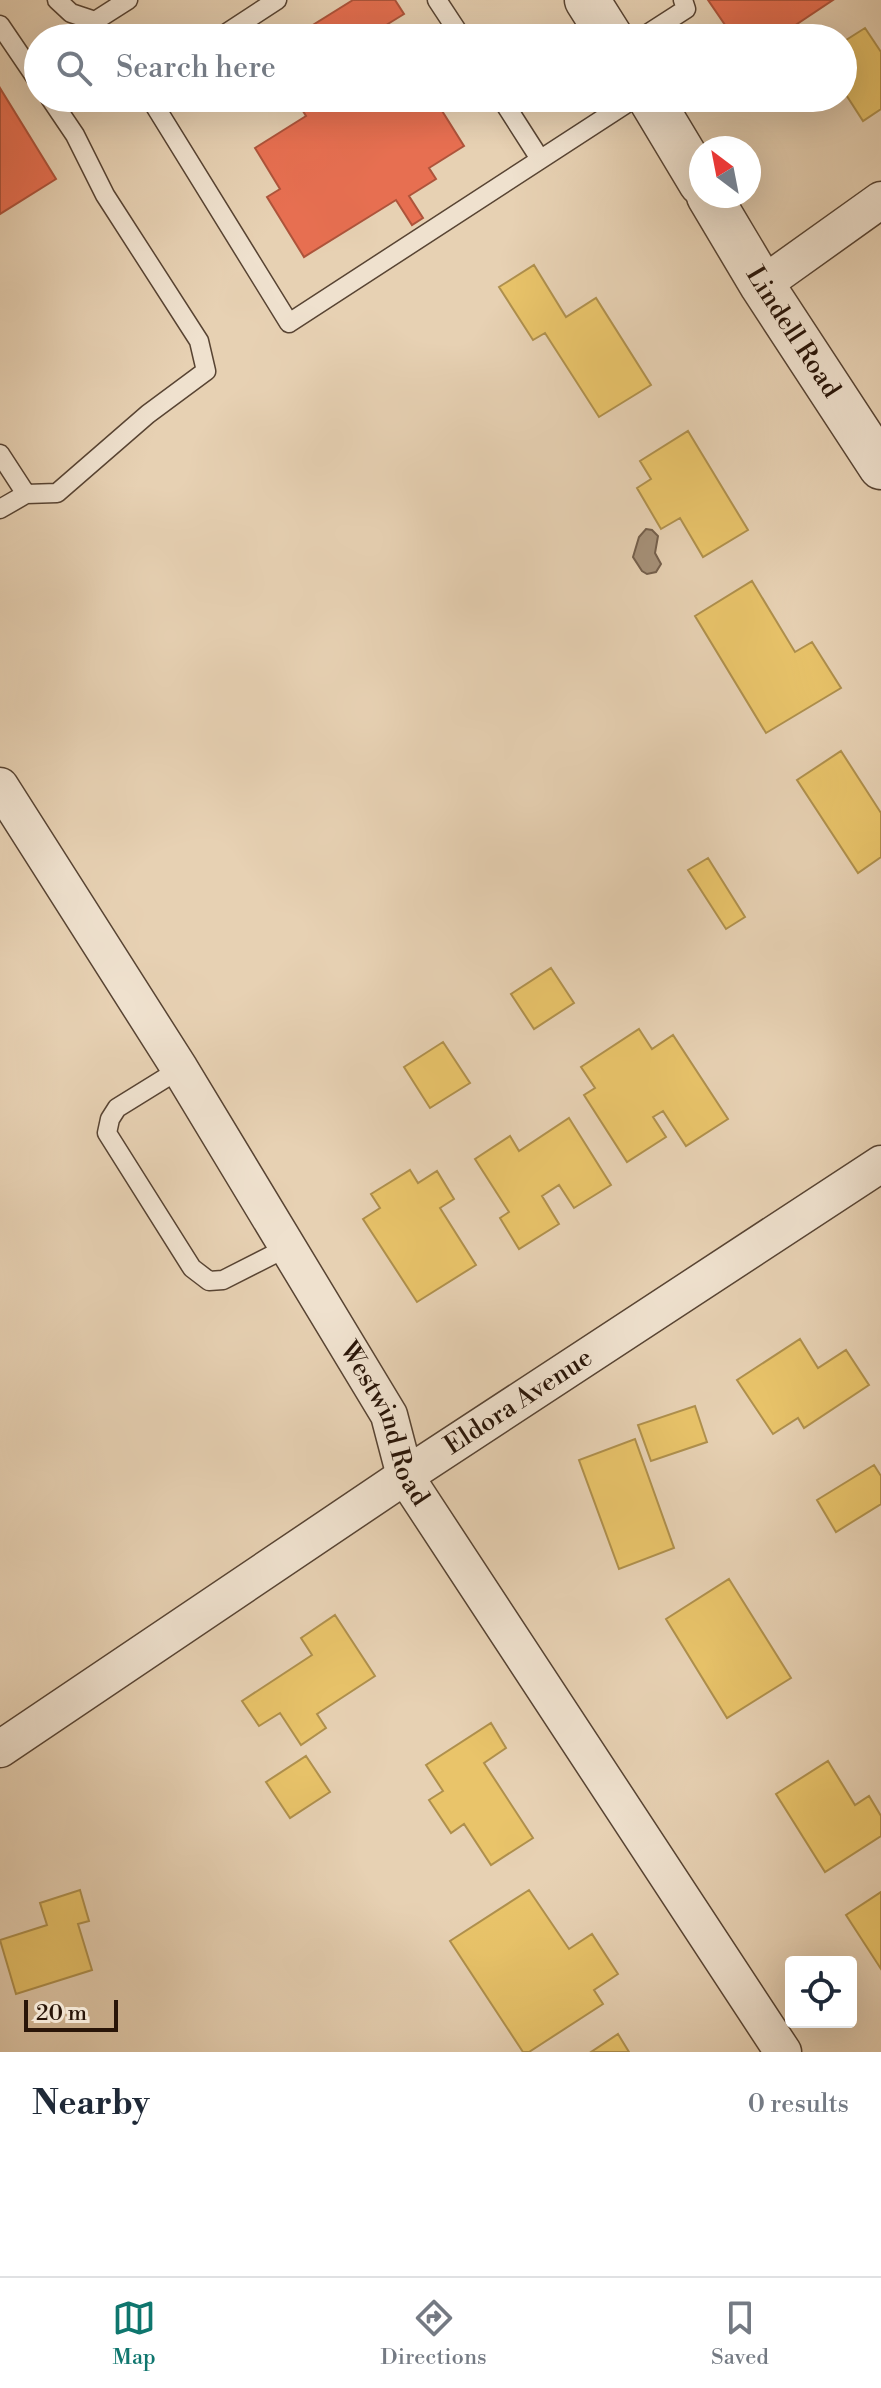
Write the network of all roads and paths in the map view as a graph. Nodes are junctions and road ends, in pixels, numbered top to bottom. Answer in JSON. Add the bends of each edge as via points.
{"nodes":[{"id":1,"x":57,"y":0,"type":"edge"},
{"id":2,"x":128,"y":0,"type":"edge"},
{"id":3,"x":277,"y":0,"type":"edge"},
{"id":4,"x":437,"y":0,"type":"edge"},
{"id":5,"x":587,"y":0,"type":"edge"},
{"id":6,"x":683,"y":0,"type":"edge"},
{"id":7,"x":240,"y":24,"type":"edge"},
{"id":8,"x":453,"y":24,"type":"edge"},
{"id":9,"x":602,"y":24,"type":"edge"},
{"id":10,"x":663,"y":24,"type":"edge"},
{"id":11,"x":0,"y":25,"type":"edge"},
{"id":12,"x":24,"y":60,"type":"edge"},
{"id":13,"x":59,"y":112,"type":"edge"},
{"id":14,"x":159,"y":112,"type":"edge"},
{"id":15,"x":510,"y":112,"type":"edge"},
{"id":16,"x":613,"y":112,"type":"edge"},
{"id":17,"x":658,"y":112,"type":"edge"},
{"id":18,"x":540,"y":159,"type":"junction"},
{"id":19,"x":689,"y":163,"type":"edge"},
{"id":20,"x":881,"y":200,"type":"edge"},
{"id":21,"x":716,"y":208,"type":"edge"},
{"id":22,"x":762,"y":285,"type":"junction"},
{"id":23,"x":0,"y":454,"type":"edge"},
{"id":24,"x":881,"y":467,"type":"edge"},
{"id":25,"x":26,"y":494,"type":"junction"},
{"id":26,"x":0,"y":509,"type":"edge"},
{"id":27,"x":0,"y":786,"type":"edge"},
{"id":28,"x":180,"y":1069,"type":"junction"},
{"id":29,"x":881,"y":1164,"type":"edge"},
{"id":30,"x":288,"y":1247,"type":"junction"},
{"id":31,"x":405,"y":1476,"type":"junction"},
{"id":32,"x":0,"y":1749,"type":"edge"},
{"id":33,"x":783,"y":2052,"type":"edge"}],
"edges":[{"from":1,"to":2,"type":"lane","via":[[71,13],[95,21]]},
{"from":3,"to":7,"type":"lane"},
{"from":4,"to":8,"type":"lane"},
{"from":5,"to":9,"type":"street"},
{"from":6,"to":10,"type":"lane","via":[[686,9]]},
{"from":11,"to":12,"type":"lane"},
{"from":13,"to":25,"type":"lane","via":[[105,195],[199,341],[206,371],[57,493]]},
{"from":14,"to":18,"type":"lane","via":[[289,323]]},
{"from":15,"to":18,"type":"lane"},
{"from":16,"to":18,"type":"lane"},
{"from":17,"to":19,"type":"street"},
{"from":20,"to":22,"type":"street"},
{"from":21,"to":22,"type":"street","name":"Lindell Road"},
{"from":22,"to":24,"type":"street","name":"Lindell Road"},
{"from":23,"to":25,"type":"lane"},
{"from":25,"to":26,"type":"lane"},
{"from":27,"to":28,"type":"street","name":"Westwind Road"},
{"from":28,"to":30,"type":"street","name":"Westwind Road"},
{"from":28,"to":30,"type":"lane","via":[[117,1108],[107,1133],[192,1268],[209,1281],[223,1280]]},
{"from":29,"to":31,"type":"street","name":"Eldora Avenue"},
{"from":30,"to":31,"type":"street","name":"Westwind Road","via":[[389,1415]]},
{"from":31,"to":32,"type":"street","name":"Eldora Avenue"},
{"from":31,"to":33,"type":"street","name":"Westwind Road"}]}
